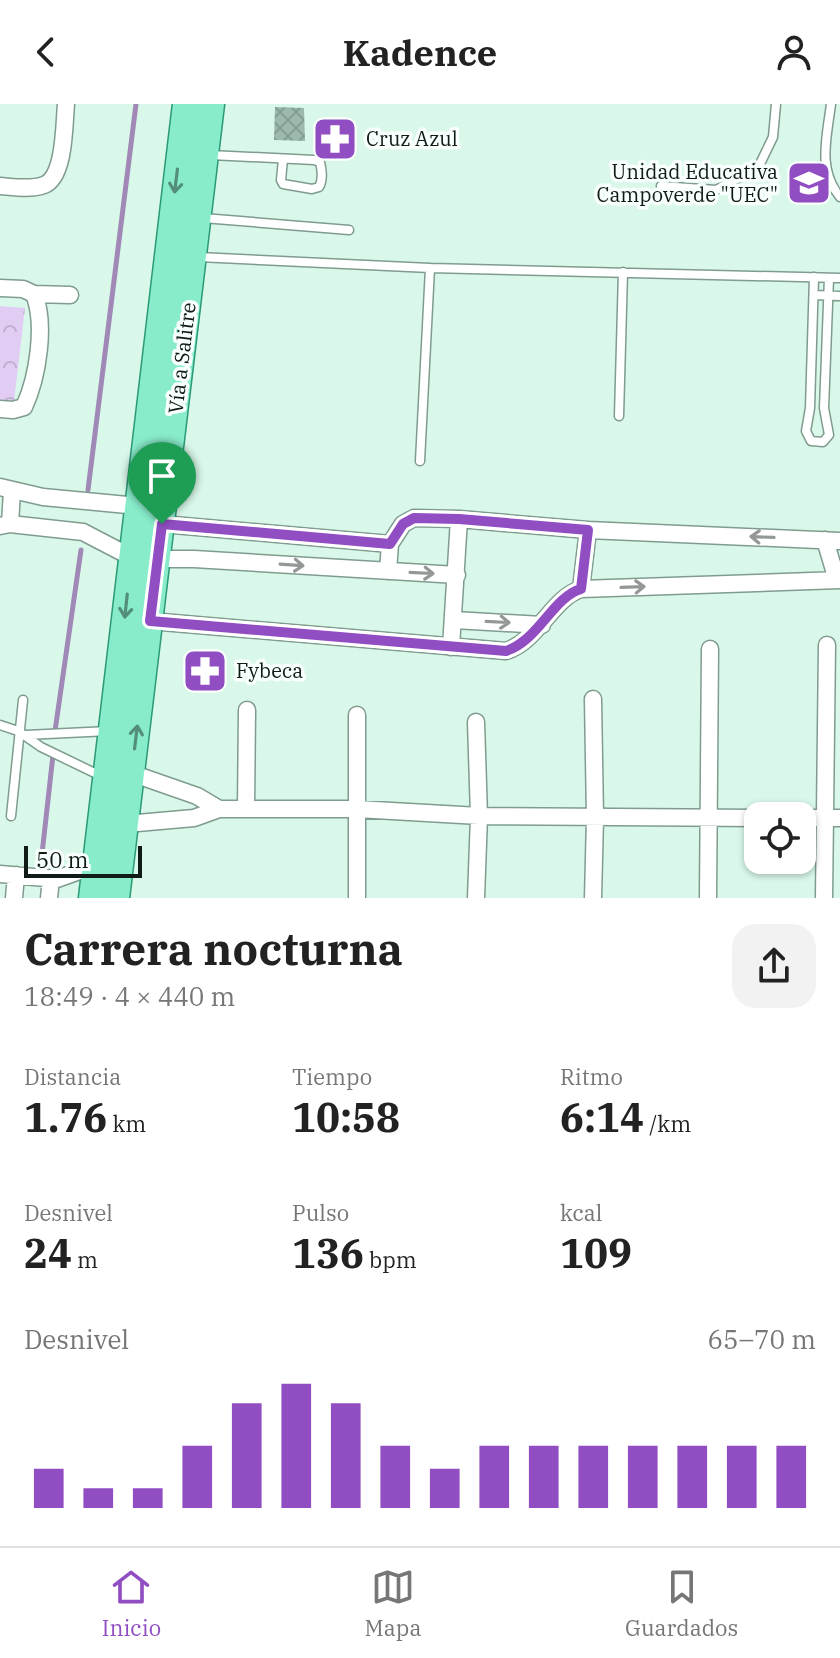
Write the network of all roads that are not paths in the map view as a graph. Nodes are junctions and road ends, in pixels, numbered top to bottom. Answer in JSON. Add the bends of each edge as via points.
{"nodes":[{"id":1,"x":66,"y":104,"type":"edge"},
{"id":2,"x":186,"y":104,"type":"edge"},
{"id":3,"x":211,"y":104,"type":"edge"},
{"id":4,"x":776,"y":104,"type":"edge"},
{"id":5,"x":831,"y":104,"type":"edge"},
{"id":6,"x":205,"y":155,"type":"junction"},
{"id":7,"x":283,"y":159,"type":"junction"},
{"id":8,"x":0,"y":186,"type":"edge"},
{"id":9,"x":661,"y":186,"type":"dead end"},
{"id":10,"x":840,"y":197,"type":"edge"},
{"id":11,"x":198,"y":218,"type":"junction"},
{"id":12,"x":349,"y":230,"type":"dead end"},
{"id":13,"x":194,"y":256,"type":"junction"},
{"id":14,"x":430,"y":268,"type":"junction"},
{"id":15,"x":623,"y":272,"type":"junction"},
{"id":16,"x":814,"y":277,"type":"junction"},
{"id":17,"x":829,"y":278,"type":"junction"},
{"id":18,"x":840,"y":278,"type":"edge"},
{"id":19,"x":0,"y":288,"type":"edge"},
{"id":20,"x":34,"y":294,"type":"junction"},
{"id":21,"x":70,"y":295,"type":"dead end"},
{"id":22,"x":814,"y":295,"type":"junction"},
{"id":23,"x":829,"y":295,"type":"junction"},
{"id":24,"x":840,"y":296,"type":"edge"},
{"id":25,"x":0,"y":409,"type":"edge"},
{"id":26,"x":619,"y":416,"type":"dead end"},
{"id":27,"x":420,"y":461,"type":"dead end"},
{"id":28,"x":6,"y":489,"type":"edge"},
{"id":29,"x":59,"y":499,"type":"junction"},
{"id":30,"x":87,"y":501,"type":"junction"},
{"id":31,"x":138,"y":506,"type":"junction"},
{"id":32,"x":459,"y":519,"type":"junction"},
{"id":33,"x":162,"y":524,"type":"junction"},
{"id":34,"x":5,"y":525,"type":"edge"},
{"id":35,"x":57,"y":528,"type":"junction"},
{"id":36,"x":588,"y":530,"type":"junction"},
{"id":37,"x":83,"y":532,"type":"junction"},
{"id":38,"x":261,"y":533,"type":"junction"},
{"id":39,"x":324,"y":538,"type":"junction"},
{"id":40,"x":832,"y":541,"type":"edge"},
{"id":41,"x":390,"y":544,"type":"junction"},
{"id":42,"x":131,"y":557,"type":"junction"},
{"id":43,"x":158,"y":559,"type":"junction"},
{"id":44,"x":259,"y":563,"type":"junction"},
{"id":45,"x":323,"y":567,"type":"junction"},
{"id":46,"x":388,"y":571,"type":"junction"},
{"id":47,"x":457,"y":575,"type":"junction"},
{"id":48,"x":839,"y":580,"type":"edge"},
{"id":49,"x":581,"y":589,"type":"junction"},
{"id":50,"x":454,"y":620,"type":"junction"},
{"id":51,"x":150,"y":621,"type":"junction"},
{"id":52,"x":542,"y":625,"type":"junction"},
{"id":53,"x":827,"y":645,"type":"dead end"},
{"id":54,"x":451,"y":647,"type":"junction"},
{"id":55,"x":710,"y":649,"type":"dead end"},
{"id":56,"x":593,"y":699,"type":"dead end"},
{"id":57,"x":23,"y":700,"type":"dead end"},
{"id":58,"x":247,"y":710,"type":"dead end"},
{"id":59,"x":357,"y":715,"type":"dead end"},
{"id":60,"x":476,"y":722,"type":"dead end"},
{"id":61,"x":0,"y":725,"type":"edge"},
{"id":62,"x":112,"y":731,"type":"junction"},
{"id":63,"x":22,"y":733,"type":"junction"},
{"id":64,"x":119,"y":775,"type":"junction"},
{"id":65,"x":219,"y":809,"type":"junction"},
{"id":66,"x":246,"y":809,"type":"junction"},
{"id":67,"x":357,"y":809,"type":"junction"},
{"id":68,"x":11,"y":816,"type":"dead end"},
{"id":69,"x":479,"y":816,"type":"junction"},
{"id":70,"x":595,"y":818,"type":"junction"},
{"id":71,"x":709,"y":818,"type":"junction"},
{"id":72,"x":744,"y":818,"type":"edge"},
{"id":73,"x":833,"y":818,"type":"edge"},
{"id":74,"x":126,"y":824,"type":"junction"},
{"id":75,"x":96,"y":865,"type":"junction"},
{"id":76,"x":8,"y":875,"type":"edge"},
{"id":77,"x":51,"y":878,"type":"junction"},
{"id":78,"x":14,"y":898,"type":"edge"},
{"id":79,"x":49,"y":898,"type":"edge"},
{"id":80,"x":92,"y":898,"type":"edge"},
{"id":81,"x":116,"y":898,"type":"edge"},
{"id":82,"x":357,"y":898,"type":"edge"},
{"id":83,"x":476,"y":898,"type":"edge"},
{"id":84,"x":593,"y":898,"type":"edge"},
{"id":85,"x":708,"y":898,"type":"edge"},
{"id":86,"x":824,"y":898,"type":"edge"}],
"edges":[{"from":1,"to":8,"type":"street","via":[[55,176],[40,187]]},
{"from":2,"to":31,"type":"main road","name":"Vía a Salitre","one_way":true},
{"from":3,"to":6,"type":"main road","name":"Vía a Salitre"},
{"from":4,"to":9,"type":"lane","via":[[773,137],[758,168],[716,190]]},
{"from":5,"to":10,"type":"lane","via":[[824,161]]},
{"from":6,"to":7,"type":"lane"},
{"from":6,"to":11,"type":"main road","name":"Vía a Salitre"},
{"from":7,"to":7,"type":"lane","via":[[320,162],[319,187],[283,184]]},
{"from":11,"to":12,"type":"lane"},
{"from":11,"to":13,"type":"main road","name":"Vía a Salitre"},
{"from":13,"to":14,"type":"lane"},
{"from":13,"to":33,"type":"main road","name":"Vía a Salitre"},
{"from":14,"to":15,"type":"lane"},
{"from":14,"to":27,"type":"lane"},
{"from":15,"to":16,"type":"lane"},
{"from":15,"to":26,"type":"lane"},
{"from":16,"to":17,"type":"lane"},
{"from":16,"to":22,"type":"lane"},
{"from":17,"to":18,"type":"lane"},
{"from":17,"to":23,"type":"lane"},
{"from":19,"to":20,"type":"street"},
{"from":20,"to":21,"type":"street"},
{"from":20,"to":25,"type":"street","via":[[40,334],[30,395],[24,407]]},
{"from":22,"to":23,"type":"lane"},
{"from":22,"to":23,"type":"lane","via":[[806,431],[817,443],[829,435],[824,408]]},
{"from":23,"to":24,"type":"lane"},
{"from":28,"to":29,"type":"street"},
{"from":28,"to":34,"type":"street"},
{"from":29,"to":30,"type":"street"},
{"from":29,"to":35,"type":"street"},
{"from":30,"to":31,"type":"street"},
{"from":30,"to":37,"type":"street"},
{"from":31,"to":42,"type":"main road","name":"Vía a Salitre"},
{"from":32,"to":36,"type":"street"},
{"from":32,"to":41,"type":"street","via":[[414,518],[403,524]]},
{"from":32,"to":47,"type":"street"},
{"from":33,"to":38,"type":"street"},
{"from":33,"to":43,"type":"main road","name":"Vía a Salitre"},
{"from":34,"to":35,"type":"street"},
{"from":35,"to":37,"type":"street"},
{"from":40,"to":36,"type":"street","one_way":true},
{"from":36,"to":49,"type":"street"},
{"from":37,"to":42,"type":"street"},
{"from":38,"to":39,"type":"street"},
{"from":38,"to":44,"type":"street"},
{"from":39,"to":41,"type":"street"},
{"from":39,"to":45,"type":"street"},
{"from":40,"to":48,"type":"street"},
{"from":41,"to":46,"type":"street"},
{"from":42,"to":62,"type":"main road","name":"Vía a Salitre","one_way":true},
{"from":43,"to":44,"type":"street"},
{"from":43,"to":51,"type":"main road","name":"Vía a Salitre"},
{"from":44,"to":45,"type":"street","one_way":true},
{"from":45,"to":46,"type":"street"},
{"from":46,"to":47,"type":"street","one_way":true},
{"from":47,"to":50,"type":"street"},
{"from":49,"to":48,"type":"street","one_way":true},
{"from":49,"to":52,"type":"street"},
{"from":50,"to":52,"type":"street","one_way":true},
{"from":50,"to":54,"type":"street"},
{"from":51,"to":54,"type":"street"},
{"from":64,"to":51,"type":"main road","name":"Vía a Salitre","one_way":true},
{"from":52,"to":54,"type":"street","via":[[506,651]]},
{"from":53,"to":73,"type":"street"},
{"from":55,"to":71,"type":"street"},
{"from":56,"to":70,"type":"street"},
{"from":57,"to":63,"type":"lane"},
{"from":58,"to":66,"type":"street"},
{"from":59,"to":67,"type":"street"},
{"from":60,"to":69,"type":"street"},
{"from":61,"to":63,"type":"lane"},
{"from":62,"to":63,"type":"lane"},
{"from":62,"to":64,"type":"main road","name":"Vía a Salitre"},
{"from":63,"to":64,"type":"lane","via":[[41,747]]},
{"from":63,"to":68,"type":"lane"},
{"from":64,"to":65,"type":"street","via":[[197,796]]},
{"from":64,"to":74,"type":"main road","name":"Vía a Salitre"},
{"from":64,"to":75,"type":"main road","name":"Vía a Salitre"},
{"from":65,"to":66,"type":"street"},
{"from":65,"to":74,"type":"street","via":[[194,818]]},
{"from":66,"to":67,"type":"street"},
{"from":67,"to":69,"type":"street"},
{"from":67,"to":82,"type":"street"},
{"from":69,"to":70,"type":"street"},
{"from":69,"to":83,"type":"street"},
{"from":70,"to":71,"type":"street"},
{"from":70,"to":84,"type":"street"},
{"from":71,"to":72,"type":"street"},
{"from":71,"to":85,"type":"street"},
{"from":73,"to":86,"type":"street"},
{"from":74,"to":81,"type":"main road","name":"Vía a Salitre"},
{"from":75,"to":77,"type":"street"},
{"from":75,"to":80,"type":"main road","name":"Vía a Salitre"},
{"from":76,"to":77,"type":"street"},
{"from":76,"to":78,"type":"street"},
{"from":77,"to":79,"type":"street"}]}
